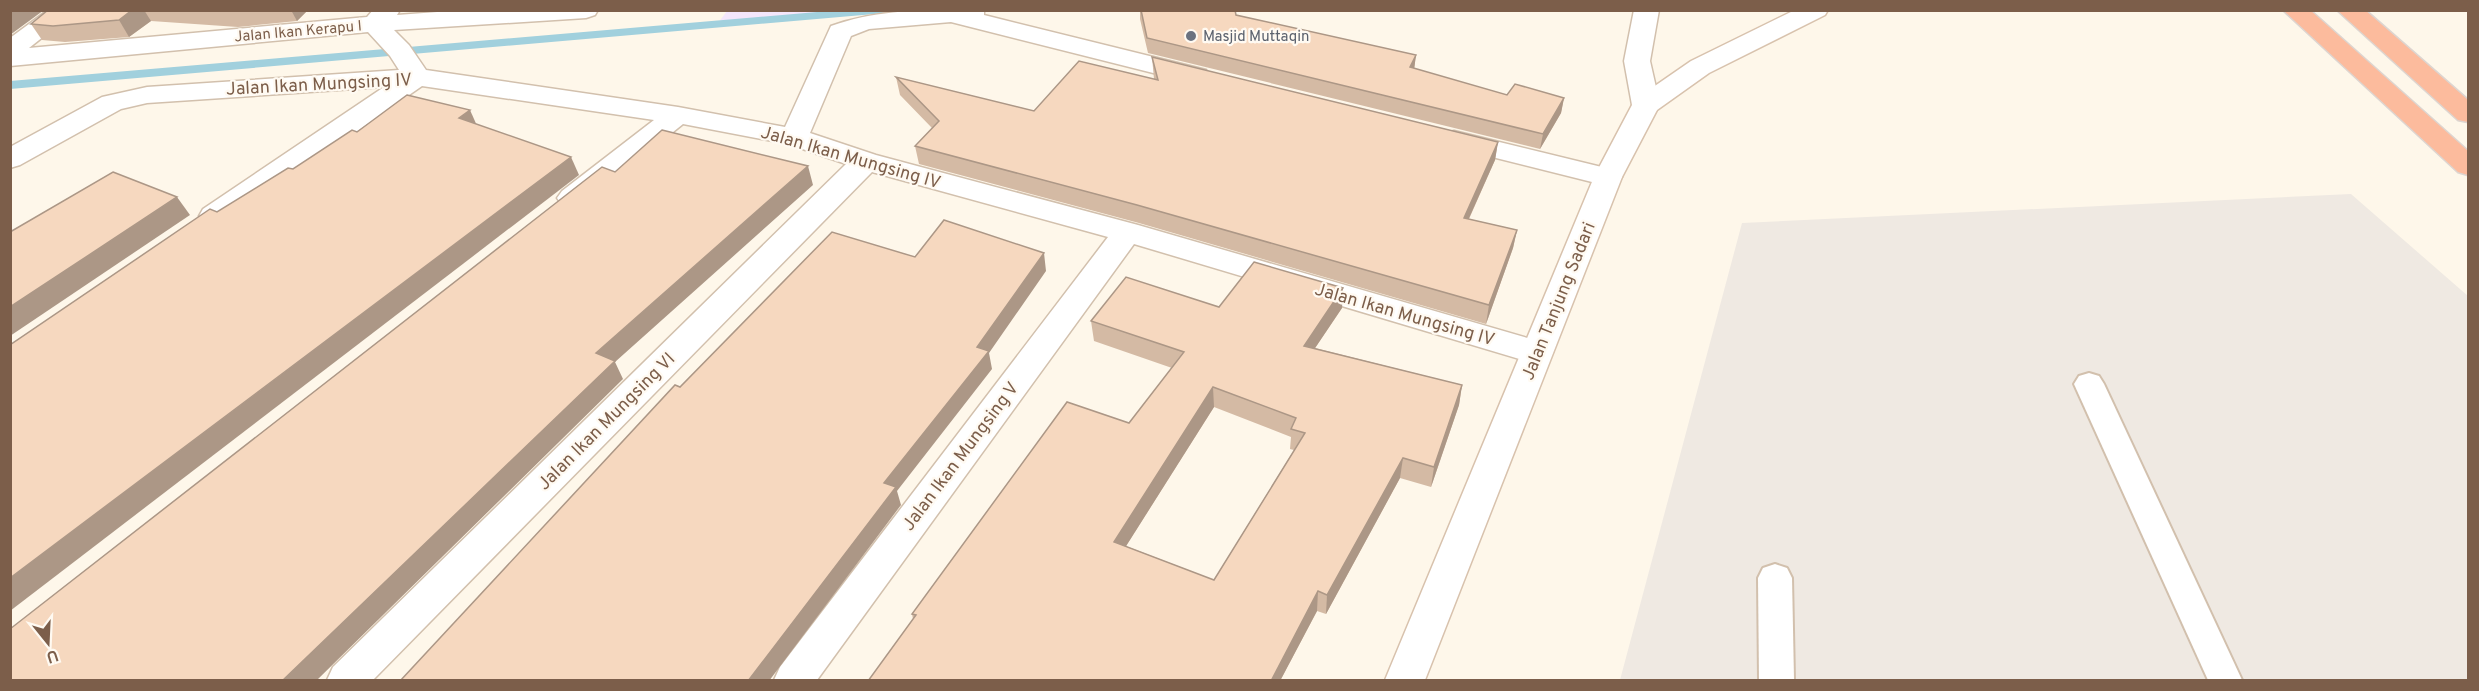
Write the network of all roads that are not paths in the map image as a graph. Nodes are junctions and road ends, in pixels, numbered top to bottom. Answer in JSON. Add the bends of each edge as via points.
{"nodes":[{"id":1,"x":65,"y":10,"type":"edge"},
{"id":2,"x":586,"y":10,"type":"edge"},
{"id":3,"x":1014,"y":10,"type":"edge"},
{"id":4,"x":1647,"y":10,"type":"edge"},
{"id":5,"x":1816,"y":10,"type":"edge"},
{"id":6,"x":2295,"y":10,"type":"edge"},
{"id":7,"x":2349,"y":10,"type":"edge"},
{"id":8,"x":952,"y":15,"type":"junction"},
{"id":9,"x":380,"y":20,"type":"edge"},
{"id":10,"x":10,"y":50,"type":"edge"},
{"id":11,"x":10,"y":58,"type":"edge"},
{"id":12,"x":416,"y":76,"type":"junction"},
{"id":13,"x":1216,"y":81,"type":"edge"},
{"id":14,"x":1646,"y":105,"type":"junction"},
{"id":15,"x":2469,"y":114,"type":"edge"},
{"id":16,"x":678,"y":115,"type":"junction"},
{"id":17,"x":1435,"y":135,"type":"edge"},
{"id":18,"x":794,"y":137,"type":"junction"},
{"id":19,"x":10,"y":159,"type":"edge"},
{"id":20,"x":866,"y":161,"type":"junction"},
{"id":21,"x":2469,"y":166,"type":"edge"},
{"id":22,"x":1608,"y":177,"type":"junction"},
{"id":23,"x":547,"y":218,"type":"edge"},
{"id":24,"x":196,"y":229,"type":"edge"},
{"id":25,"x":1127,"y":232,"type":"junction"},
{"id":26,"x":1536,"y":352,"type":"junction"},
{"id":27,"x":2089,"y":384,"type":"dead end"},
{"id":28,"x":1774,"y":578,"type":"dead end"},
{"id":29,"x":347,"y":681,"type":"edge"},
{"id":30,"x":794,"y":681,"type":"edge"},
{"id":31,"x":1405,"y":681,"type":"edge"},
{"id":32,"x":1777,"y":681,"type":"edge"},
{"id":33,"x":2224,"y":681,"type":"edge"}],
"edges":[{"from":1,"to":10,"type":"street"},
{"from":2,"to":9,"type":"street","name":"Jalan Ikan Kerapu I"},
{"from":3,"to":8,"type":"street"},
{"from":4,"to":14,"type":"street","via":[[1637,61]]},
{"from":5,"to":14,"type":"street","name":"Jalan Tanjung Sadari","via":[[1700,67]]},
{"from":6,"to":21,"type":"highway"},
{"from":7,"to":15,"type":"highway"},
{"from":8,"to":13,"type":"street"},
{"from":8,"to":18,"type":"street","via":[[866,22],[840,31]]},
{"from":9,"to":11,"type":"street","name":"Jalan Ikan Kerapu I"},
{"from":9,"to":12,"type":"street"},
{"from":12,"to":16,"type":"street","name":"Jalan Ikan Mungsing IV"},
{"from":12,"to":19,"type":"street","name":"Jalan Ikan Mungsing IV","via":[[147,95],[112,103]]},
{"from":12,"to":24,"type":"street"},
{"from":14,"to":22,"type":"street","name":"Jalan Tanjung Sadari"},
{"from":16,"to":18,"type":"street","name":"Jalan Ikan Mungsing IV"},
{"from":16,"to":23,"type":"street"},
{"from":17,"to":22,"type":"street"},
{"from":18,"to":20,"type":"street","name":"Jalan Ikan Mungsing IV"},
{"from":20,"to":25,"type":"street","name":"Jalan Ikan Mungsing IV"},
{"from":20,"to":29,"type":"street","name":"Jalan Ikan Mungsing VI"},
{"from":22,"to":26,"type":"street","name":"Jalan Tanjung Sadari"},
{"from":25,"to":26,"type":"street","name":"Jalan Ikan Mungsing IV"},
{"from":25,"to":30,"type":"street","name":"Jalan Ikan Mungsing V"},
{"from":26,"to":31,"type":"street","name":"Jalan Tanjung Sadari"},
{"from":27,"to":33,"type":"lane"},
{"from":28,"to":32,"type":"lane"}]}
